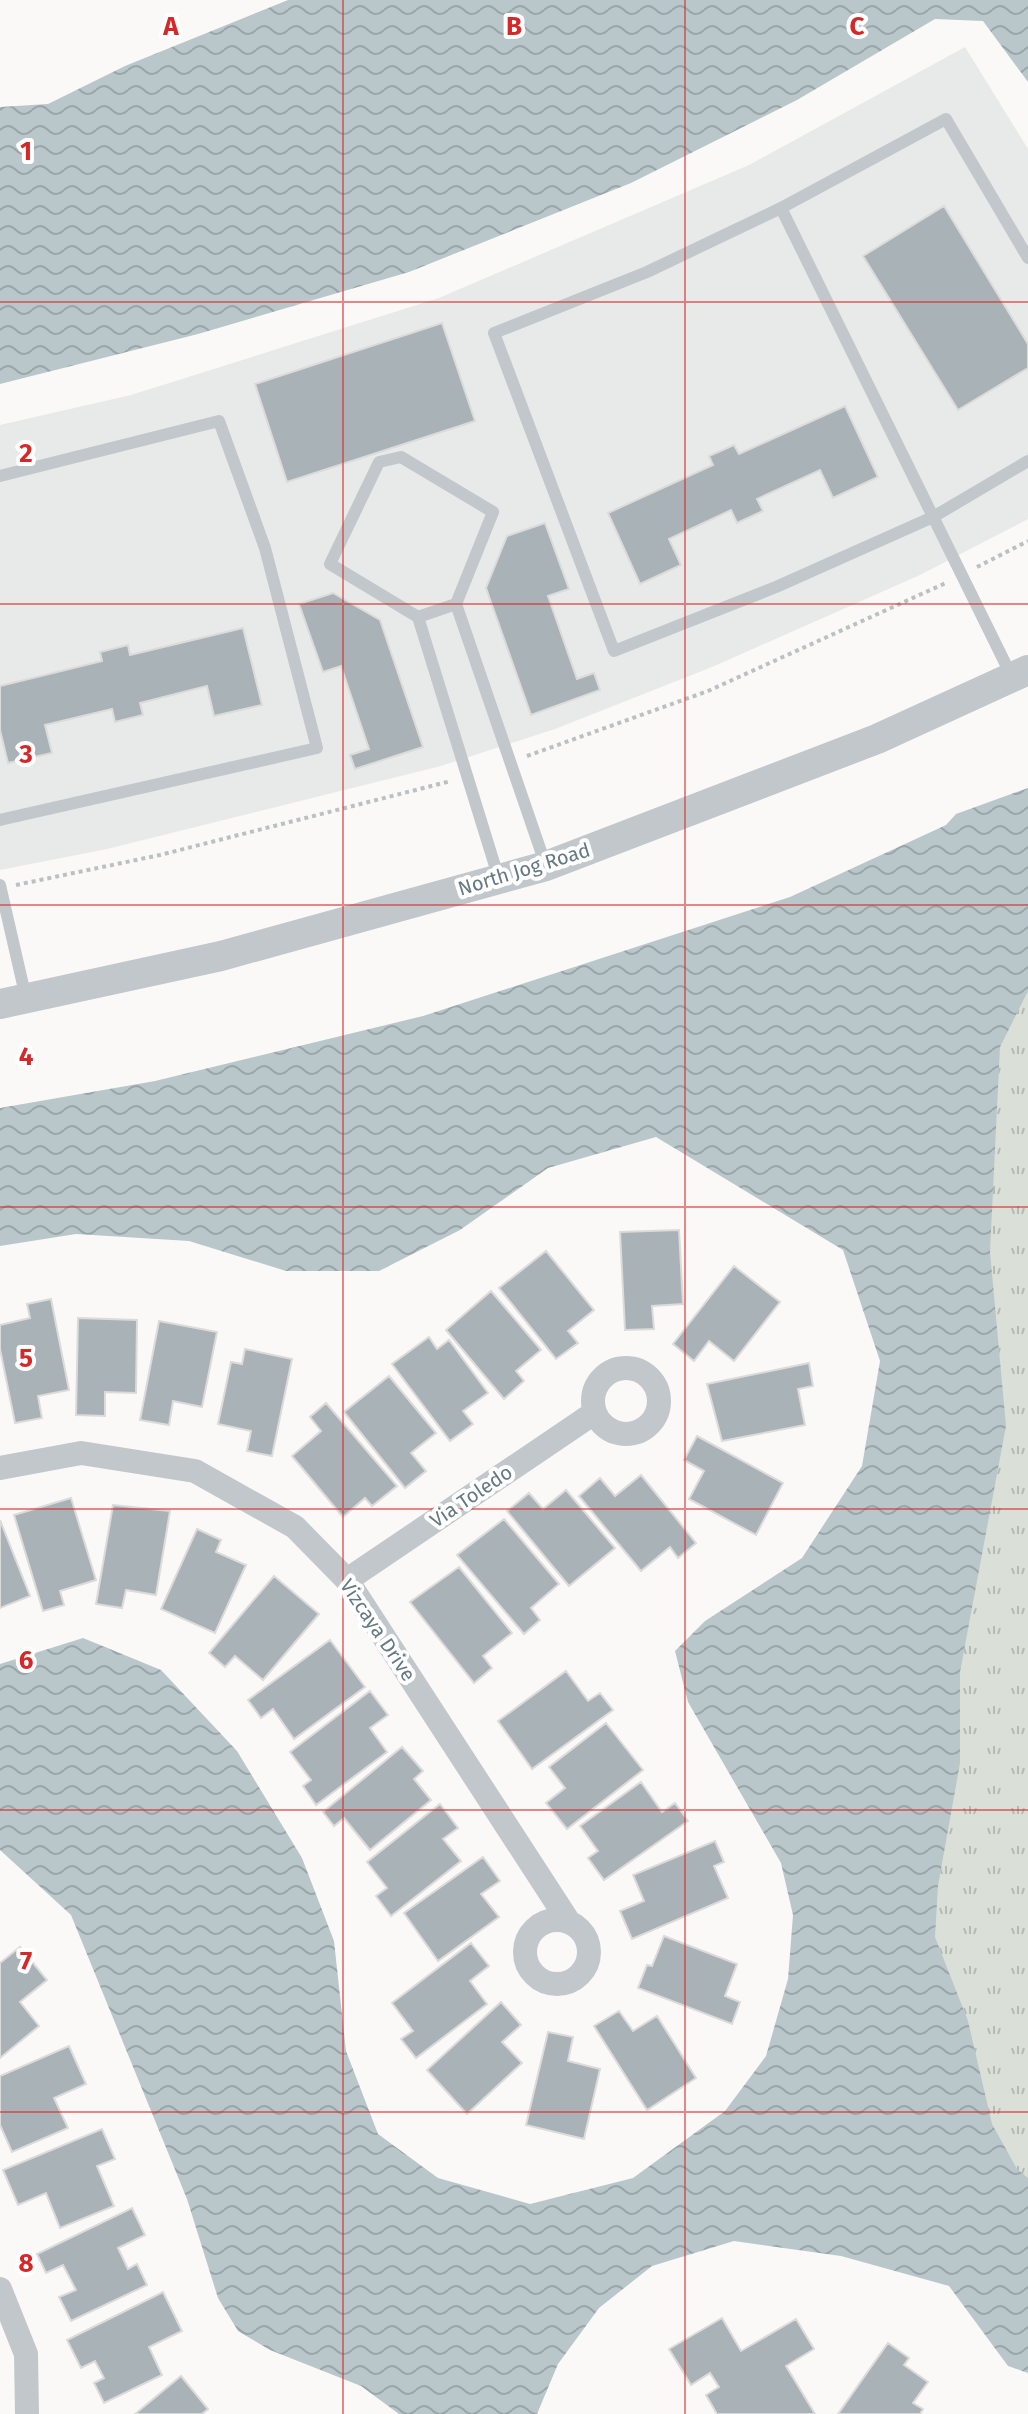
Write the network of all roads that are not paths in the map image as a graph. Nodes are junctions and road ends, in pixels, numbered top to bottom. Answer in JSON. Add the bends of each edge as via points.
{"nodes":[{"id":1,"x":781,"y":208,"type":"junction"},
{"id":2,"x":1028,"y":258,"type":"edge"},
{"id":3,"x":1028,"y":461,"type":"edge"},
{"id":4,"x":0,"y":476,"type":"edge"},
{"id":5,"x":933,"y":517,"type":"junction"},
{"id":6,"x":456,"y":604,"type":"junction"},
{"id":7,"x":418,"y":617,"type":"junction"},
{"id":8,"x":1020,"y":674,"type":"edge"},
{"id":9,"x":0,"y":820,"type":"edge"},
{"id":10,"x":546,"y":866,"type":"junction"},
{"id":11,"x":499,"y":879,"type":"junction"},
{"id":12,"x":0,"y":885,"type":"edge"},
{"id":13,"x":13,"y":1001,"type":"edge"},
{"id":14,"x":594,"y":1413,"type":"dead end"},
{"id":15,"x":0,"y":1468,"type":"edge"},
{"id":16,"x":347,"y":1580,"type":"junction"},
{"id":17,"x":569,"y":1922,"type":"dead end"},
{"id":18,"x":0,"y":2289,"type":"edge"},
{"id":19,"x":27,"y":2414,"type":"edge"}],
"edges":[{"from":1,"to":2,"type":"lane","via":[[946,119]]},
{"from":1,"to":5,"type":"lane"},
{"from":1,"to":5,"type":"lane","via":[[647,272],[494,333],[614,651]]},
{"from":3,"to":5,"type":"lane"},
{"from":4,"to":9,"type":"lane","via":[[219,421],[265,548],[317,748]]},
{"from":5,"to":8,"type":"lane"},
{"from":6,"to":7,"type":"lane"},
{"from":6,"to":7,"type":"lane","via":[[493,512],[401,457],[379,462],[330,564]]},
{"from":6,"to":10,"type":"lane"},
{"from":7,"to":11,"type":"lane"},
{"from":8,"to":10,"type":"street","name":"North Jog Road","via":[[877,739]]},
{"from":10,"to":11,"type":"street","name":"North Jog Road"},
{"from":11,"to":13,"type":"street","name":"North Jog Road","via":[[221,956]]},
{"from":12,"to":13,"type":"lane"},
{"from":14,"to":16,"type":"street","name":"Via Toledo"},
{"from":15,"to":16,"type":"street","name":"Vizcaya Drive","via":[[81,1453],[195,1471],[295,1527]]},
{"from":16,"to":17,"type":"street","name":"Vizcaya Drive"},
{"from":18,"to":19,"type":"street","via":[[26,2354]]}]}
